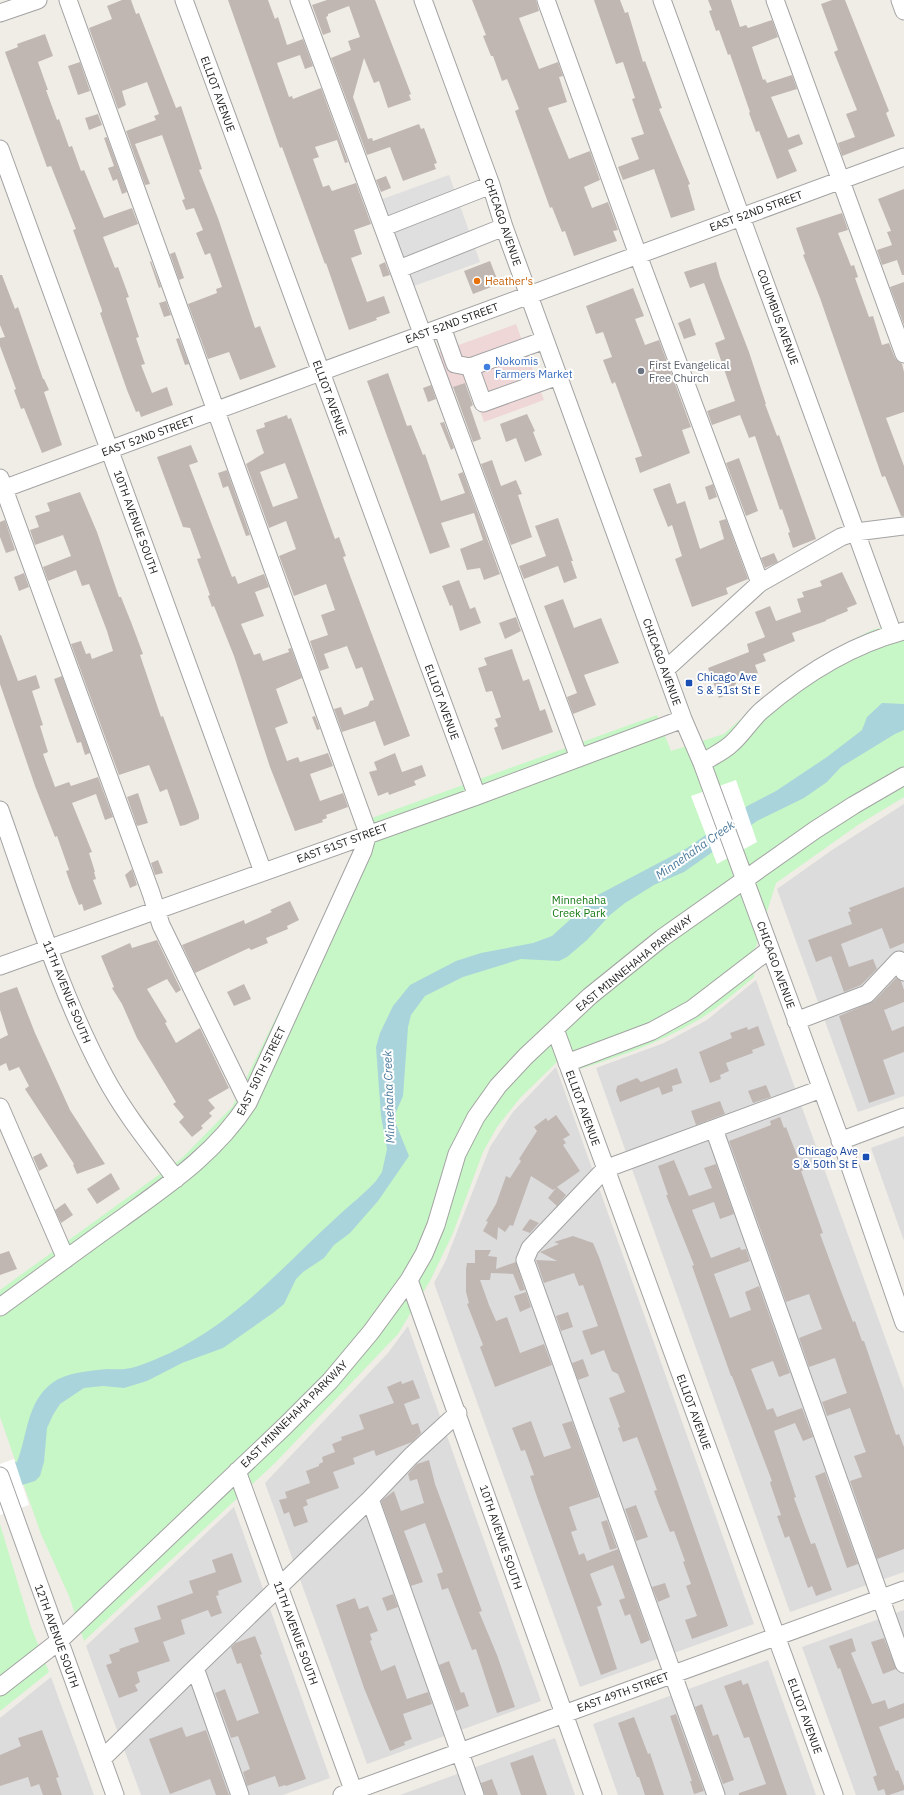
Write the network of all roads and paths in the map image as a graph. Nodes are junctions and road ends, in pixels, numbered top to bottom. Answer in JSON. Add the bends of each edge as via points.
{"nodes":[{"id":1,"x":38,"y":0,"type":"edge"},
{"id":2,"x":68,"y":0,"type":"edge"},
{"id":3,"x":184,"y":0,"type":"edge"},
{"id":4,"x":300,"y":0,"type":"edge"},
{"id":5,"x":422,"y":0,"type":"edge"},
{"id":6,"x":546,"y":0,"type":"edge"},
{"id":7,"x":662,"y":0,"type":"edge"},
{"id":8,"x":774,"y":0,"type":"edge"},
{"id":9,"x":900,"y":0,"type":"edge"},
{"id":10,"x":904,"y":11,"type":"edge"},
{"id":11,"x":0,"y":13,"type":"edge"},
{"id":12,"x":0,"y":149,"type":"edge"},
{"id":13,"x":904,"y":157,"type":"edge"},
{"id":14,"x":841,"y":180,"type":"junction"},
{"id":15,"x":491,"y":185,"type":"junction"},
{"id":16,"x":741,"y":217,"type":"junction"},
{"id":17,"x":504,"y":227,"type":"junction"},
{"id":18,"x":384,"y":228,"type":"junction"},
{"id":19,"x":638,"y":255,"type":"junction"},
{"id":20,"x":399,"y":269,"type":"junction"},
{"id":21,"x":529,"y":295,"type":"junction"},
{"id":22,"x":442,"y":327,"type":"junction"},
{"id":23,"x":423,"y":333,"type":"junction"},
{"id":24,"x":545,"y":340,"type":"junction"},
{"id":25,"x":904,"y":354,"type":"edge"},
{"id":26,"x":470,"y":368,"type":"junction"},
{"id":27,"x":320,"y":372,"type":"junction"},
{"id":28,"x":558,"y":376,"type":"junction"},
{"id":29,"x":216,"y":411,"type":"junction"},
{"id":30,"x":110,"y":450,"type":"junction"},
{"id":31,"x":1,"y":485,"type":"edge"},
{"id":32,"x":904,"y":526,"type":"edge"},
{"id":33,"x":856,"y":532,"type":"junction"},
{"id":34,"x":760,"y":583,"type":"junction"},
{"id":35,"x":899,"y":632,"type":"edge"},
{"id":36,"x":665,"y":670,"type":"junction"},
{"id":37,"x":683,"y":719,"type":"junction"},
{"id":38,"x":579,"y":758,"type":"junction"},
{"id":39,"x":702,"y":763,"type":"junction"},
{"id":40,"x":904,"y":776,"type":"edge"},
{"id":41,"x":477,"y":796,"type":"junction"},
{"id":42,"x":0,"y":810,"type":"edge"},
{"id":43,"x":368,"y":833,"type":"junction"},
{"id":44,"x":263,"y":872,"type":"junction"},
{"id":45,"x":745,"y":880,"type":"junction"},
{"id":46,"x":155,"y":909,"type":"junction"},
{"id":47,"x":49,"y":948,"type":"junction"},
{"id":48,"x":770,"y":949,"type":"junction"},
{"id":49,"x":902,"y":962,"type":"edge"},
{"id":50,"x":0,"y":966,"type":"edge"},
{"id":51,"x":796,"y":1021,"type":"junction"},
{"id":52,"x":555,"y":1029,"type":"junction"},
{"id":53,"x":567,"y":1063,"type":"junction"},
{"id":54,"x":821,"y":1089,"type":"junction"},
{"id":55,"x":248,"y":1103,"type":"junction"},
{"id":56,"x":0,"y":1107,"type":"edge"},
{"id":57,"x":904,"y":1117,"type":"edge"},
{"id":58,"x":714,"y":1129,"type":"junction"},
{"id":59,"x":840,"y":1141,"type":"junction"},
{"id":60,"x":605,"y":1169,"type":"junction"},
{"id":61,"x":176,"y":1179,"type":"junction"},
{"id":62,"x":66,"y":1259,"type":"junction"},
{"id":63,"x":409,"y":1280,"type":"junction"},
{"id":64,"x":0,"y":1307,"type":"edge"},
{"id":65,"x":904,"y":1323,"type":"edge"},
{"id":66,"x":458,"y":1413,"type":"junction"},
{"id":67,"x":237,"y":1471,"type":"junction"},
{"id":68,"x":0,"y":1476,"type":"edge"},
{"id":69,"x":370,"y":1499,"type":"junction"},
{"id":70,"x":279,"y":1586,"type":"junction"},
{"id":71,"x":904,"y":1590,"type":"edge"},
{"id":72,"x":881,"y":1598,"type":"junction"},
{"id":73,"x":776,"y":1637,"type":"junction"},
{"id":74,"x":60,"y":1641,"type":"junction"},
{"id":75,"x":904,"y":1664,"type":"edge"},
{"id":76,"x":195,"y":1668,"type":"junction"},
{"id":77,"x":672,"y":1674,"type":"junction"},
{"id":78,"x":0,"y":1686,"type":"edge"},
{"id":79,"x":563,"y":1714,"type":"junction"},
{"id":80,"x":460,"y":1752,"type":"junction"},
{"id":81,"x":102,"y":1759,"type":"junction"},
{"id":82,"x":350,"y":1794,"type":"edge"},
{"id":83,"x":115,"y":1795,"type":"edge"},
{"id":84,"x":240,"y":1795,"type":"edge"},
{"id":85,"x":475,"y":1795,"type":"edge"},
{"id":86,"x":593,"y":1795,"type":"edge"},
{"id":87,"x":716,"y":1795,"type":"edge"},
{"id":88,"x":834,"y":1795,"type":"edge"}],
"edges":[{"from":1,"to":11,"type":"street"},
{"from":2,"to":29,"type":"street"},
{"from":3,"to":27,"type":"street","name":"ELLIOT AVENUE"},
{"from":4,"to":18,"type":"street"},
{"from":5,"to":15,"type":"street","name":"CHICAGO AVENUE"},
{"from":6,"to":19,"type":"street"},
{"from":7,"to":16,"type":"street","name":"COLUMBUS AVENUE"},
{"from":8,"to":14,"type":"street"},
{"from":9,"to":10,"type":"street"},
{"from":12,"to":30,"type":"street","name":"10TH AVENUE SOUTH"},
{"from":13,"to":14,"type":"street","name":"EAST 52ND STREET"},
{"from":14,"to":16,"type":"street","name":"EAST 52ND STREET"},
{"from":14,"to":25,"type":"street"},
{"from":15,"to":17,"type":"street","name":"CHICAGO AVENUE"},
{"from":15,"to":18,"type":"street"},
{"from":16,"to":19,"type":"street","name":"EAST 52ND STREET"},
{"from":16,"to":33,"type":"street","name":"COLUMBUS AVENUE"},
{"from":17,"to":20,"type":"street"},
{"from":17,"to":21,"type":"street","name":"CHICAGO AVENUE"},
{"from":18,"to":20,"type":"street"},
{"from":19,"to":21,"type":"street","name":"EAST 52ND STREET"},
{"from":19,"to":34,"type":"street"},
{"from":20,"to":23,"type":"street"},
{"from":21,"to":22,"type":"street","name":"EAST 52ND STREET"},
{"from":21,"to":24,"type":"street","name":"CHICAGO AVENUE"},
{"from":22,"to":23,"type":"street","name":"EAST 52ND STREET"},
{"from":22,"to":26,"type":"street","via":[[455,364]]},
{"from":23,"to":27,"type":"street","name":"EAST 52ND STREET"},
{"from":23,"to":38,"type":"street"},
{"from":24,"to":26,"type":"street"},
{"from":24,"to":28,"type":"street","name":"CHICAGO AVENUE"},
{"from":26,"to":28,"type":"street","via":[[483,403]]},
{"from":27,"to":29,"type":"street","name":"EAST 52ND STREET"},
{"from":27,"to":41,"type":"street","name":"ELLIOT AVENUE"},
{"from":28,"to":36,"type":"street","name":"CHICAGO AVENUE"},
{"from":29,"to":30,"type":"street","name":"EAST 52ND STREET"},
{"from":29,"to":43,"type":"street"},
{"from":30,"to":31,"type":"street","name":"EAST 52ND STREET"},
{"from":30,"to":44,"type":"street","name":"10TH AVENUE SOUTH"},
{"from":31,"to":46,"type":"street"},
{"from":32,"to":33,"type":"street"},
{"from":33,"to":34,"type":"street","via":[[841,537]]},
{"from":33,"to":35,"type":"street","name":"COLUMBUS AVENUE"},
{"from":34,"to":36,"type":"street"},
{"from":35,"to":39,"type":"street","via":[[829,661],[793,684],[760,713],[730,746]]},
{"from":36,"to":37,"type":"street","name":"CHICAGO AVENUE"},
{"from":37,"to":38,"type":"street","name":"EAST 51ST STREET"},
{"from":37,"to":39,"type":"street","name":"CHICAGO AVENUE"},
{"from":38,"to":41,"type":"street","name":"EAST 51ST STREET"},
{"from":39,"to":45,"type":"street","name":"CHICAGO AVENUE"},
{"from":40,"to":45,"type":"street","name":"EAST MINNEHAHA PARKWAY","via":[[854,805]]},
{"from":41,"to":43,"type":"street","name":"EAST 51ST STREET"},
{"from":42,"to":47,"type":"street","name":"11TH AVENUE SOUTH"},
{"from":43,"to":44,"type":"street","name":"EAST 51ST STREET"},
{"from":43,"to":55,"type":"street","name":"EAST 50TH STREET","via":[[363,851]]},
{"from":44,"to":46,"type":"street","name":"EAST 51ST STREET"},
{"from":45,"to":48,"type":"street","name":"CHICAGO AVENUE"},
{"from":45,"to":52,"type":"street","name":"EAST MINNEHAHA PARKWAY","via":[[662,938],[590,996]]},
{"from":46,"to":47,"type":"street","name":"EAST 51ST STREET"},
{"from":46,"to":55,"type":"street"},
{"from":47,"to":50,"type":"street","name":"EAST 51ST STREET"},
{"from":47,"to":61,"type":"street","name":"11TH AVENUE SOUTH","via":[[80,1027],[106,1078],[136,1127]]},
{"from":48,"to":51,"type":"street","name":"CHICAGO AVENUE"},
{"from":48,"to":53,"type":"street","via":[[692,1009],[652,1030]]},
{"from":49,"to":51,"type":"street","via":[[867,994]]},
{"from":51,"to":54,"type":"street","name":"CHICAGO AVENUE"},
{"from":52,"to":53,"type":"street","name":"ELLIOT AVENUE"},
{"from":52,"to":63,"type":"street","name":"EAST MINNEHAHA PARKWAY","via":[[498,1086],[476,1117],[458,1154],[430,1240]]},
{"from":53,"to":60,"type":"street","name":"ELLIOT AVENUE"},
{"from":54,"to":58,"type":"street"},
{"from":54,"to":59,"type":"street","name":"CHICAGO AVENUE"},
{"from":55,"to":61,"type":"street","name":"EAST 50TH STREET","via":[[211,1149]]},
{"from":56,"to":62,"type":"street"},
{"from":57,"to":59,"type":"street"},
{"from":58,"to":60,"type":"street"},
{"from":58,"to":72,"type":"street"},
{"from":59,"to":65,"type":"street","name":"CHICAGO AVENUE"},
{"from":60,"to":73,"type":"street","name":"ELLIOT AVENUE"},
{"from":60,"to":77,"type":"street","via":[[530,1248],[526,1260]]},
{"from":61,"to":62,"type":"street","name":"EAST 50TH STREET"},
{"from":62,"to":64,"type":"street","name":"EAST 50TH STREET"},
{"from":63,"to":66,"type":"street","name":"10TH AVENUE SOUTH"},
{"from":63,"to":67,"type":"street","name":"EAST MINNEHAHA PARKWAY","via":[[371,1332],[330,1381]]},
{"from":66,"to":69,"type":"street","via":[[411,1456]]},
{"from":66,"to":79,"type":"street","name":"10TH AVENUE SOUTH"},
{"from":67,"to":70,"type":"street","name":"11TH AVENUE SOUTH"},
{"from":67,"to":74,"type":"street","name":"EAST MINNEHAHA PARKWAY"},
{"from":68,"to":74,"type":"street","name":"12TH AVENUE SOUTH"},
{"from":69,"to":70,"type":"street"},
{"from":69,"to":80,"type":"street"},
{"from":70,"to":76,"type":"street"},
{"from":70,"to":82,"type":"street","name":"11TH AVENUE SOUTH"},
{"from":71,"to":72,"type":"street","name":"EAST 49TH STREET"},
{"from":72,"to":73,"type":"street","name":"EAST 49TH STREET"},
{"from":72,"to":75,"type":"street"},
{"from":73,"to":77,"type":"street","name":"EAST 49TH STREET"},
{"from":73,"to":88,"type":"street","name":"ELLIOT AVENUE"},
{"from":74,"to":78,"type":"street","name":"EAST MINNEHAHA PARKWAY"},
{"from":74,"to":81,"type":"street","name":"12TH AVENUE SOUTH"},
{"from":76,"to":81,"type":"street"},
{"from":76,"to":84,"type":"street"},
{"from":77,"to":79,"type":"street","name":"EAST 49TH STREET"},
{"from":77,"to":87,"type":"street"},
{"from":79,"to":80,"type":"street","name":"EAST 49TH STREET"},
{"from":79,"to":86,"type":"street","name":"10TH AVENUE SOUTH"},
{"from":80,"to":82,"type":"street","name":"EAST 49TH STREET"},
{"from":80,"to":85,"type":"street"},
{"from":81,"to":83,"type":"street","name":"12TH AVENUE SOUTH"}]}
